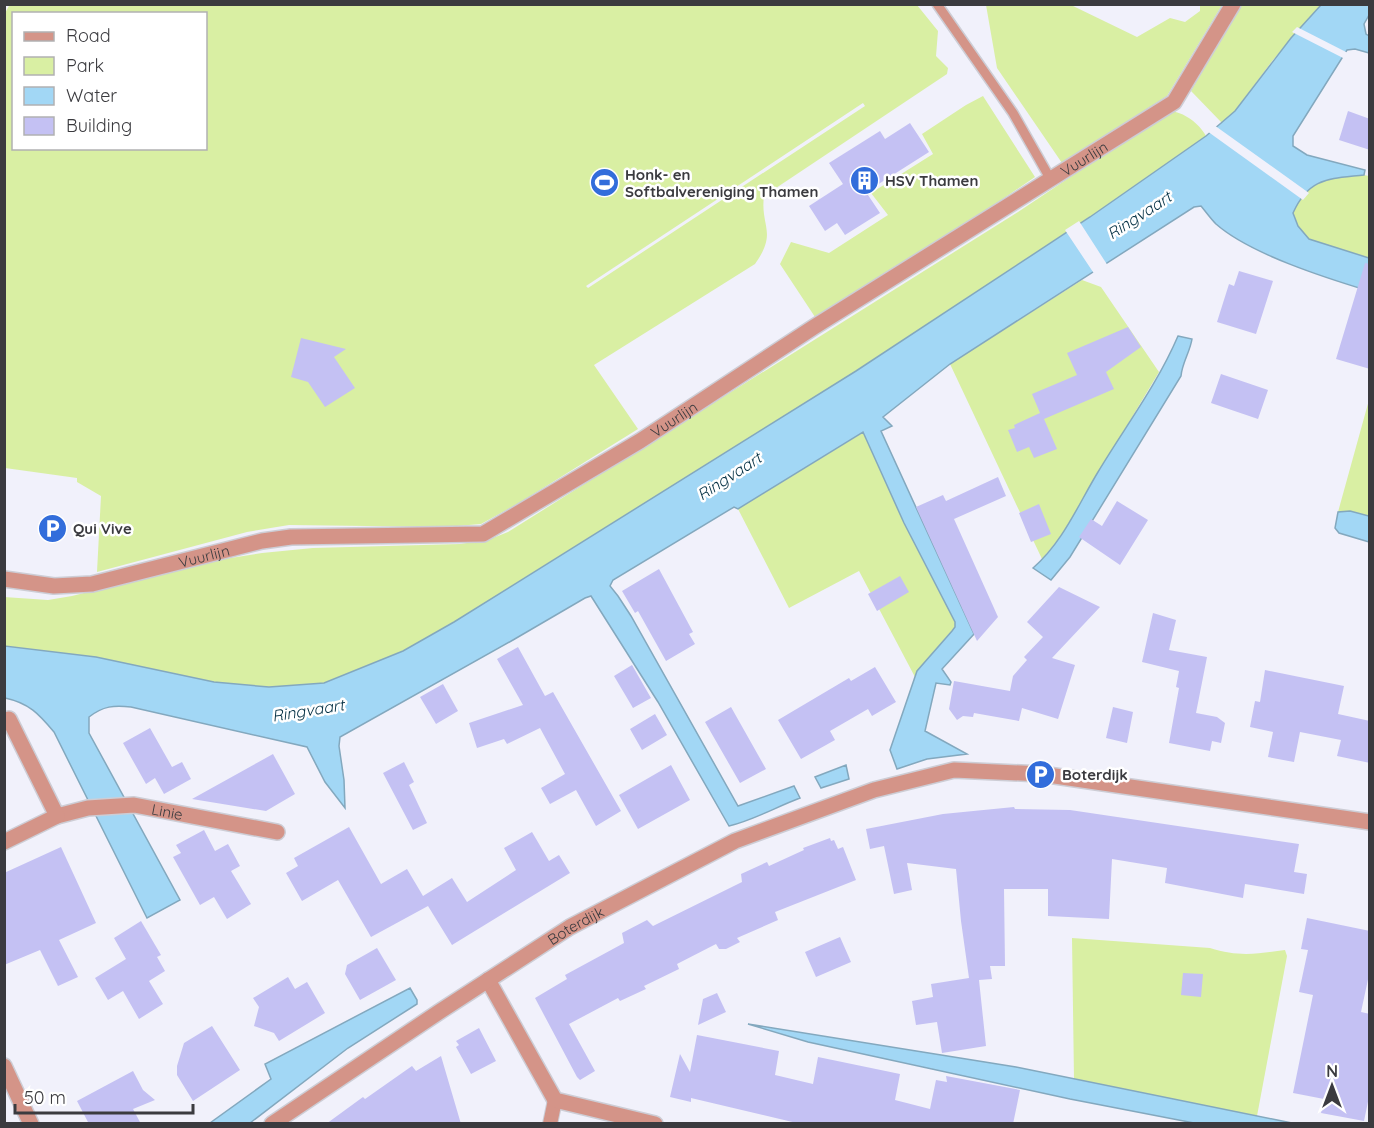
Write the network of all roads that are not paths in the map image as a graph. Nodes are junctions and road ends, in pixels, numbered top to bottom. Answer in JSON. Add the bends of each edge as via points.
{"nodes":[{"id":1,"x":937,"y":4,"type":"edge"},
{"id":2,"x":1233,"y":4,"type":"edge"},
{"id":3,"x":1051,"y":180,"type":"junction"},
{"id":4,"x":4,"y":579,"type":"edge"},
{"id":5,"x":9,"y":719,"type":"dead end"},
{"id":6,"x":57,"y":816,"type":"junction"},
{"id":7,"x":1370,"y":822,"type":"edge"},
{"id":8,"x":277,"y":832,"type":"dead end"},
{"id":9,"x":4,"y":842,"type":"edge"},
{"id":10,"x":488,"y":980,"type":"junction"},
{"id":11,"x":4,"y":1066,"type":"edge"},
{"id":12,"x":555,"y":1100,"type":"junction"},
{"id":13,"x":31,"y":1124,"type":"edge"},
{"id":14,"x":272,"y":1124,"type":"edge"},
{"id":15,"x":550,"y":1124,"type":"edge"},
{"id":16,"x":655,"y":1124,"type":"edge"}],
"edges":[{"from":1,"to":3,"type":"lane","via":[[1013,113]]},
{"from":2,"to":3,"type":"street","name":"Vuurlijn","via":[[1174,102]]},
{"from":3,"to":4,"type":"street","name":"Vuurlijn","via":[[640,441],[483,534],[291,537],[92,584],[54,586]]},
{"from":5,"to":6,"type":"street"},
{"from":6,"to":8,"type":"street","name":"Linie","via":[[88,808],[134,805]]},
{"from":6,"to":9,"type":"street","name":"Linie"},
{"from":7,"to":10,"type":"street","name":"Boterdijk","via":[[1041,774],[954,770],[874,790],[735,841],[570,927]]},
{"from":10,"to":12,"type":"street"},
{"from":10,"to":14,"type":"street","name":"Boterdijk"},
{"from":11,"to":13,"type":"street"},
{"from":12,"to":15,"type":"street"},
{"from":12,"to":16,"type":"street"}]}
